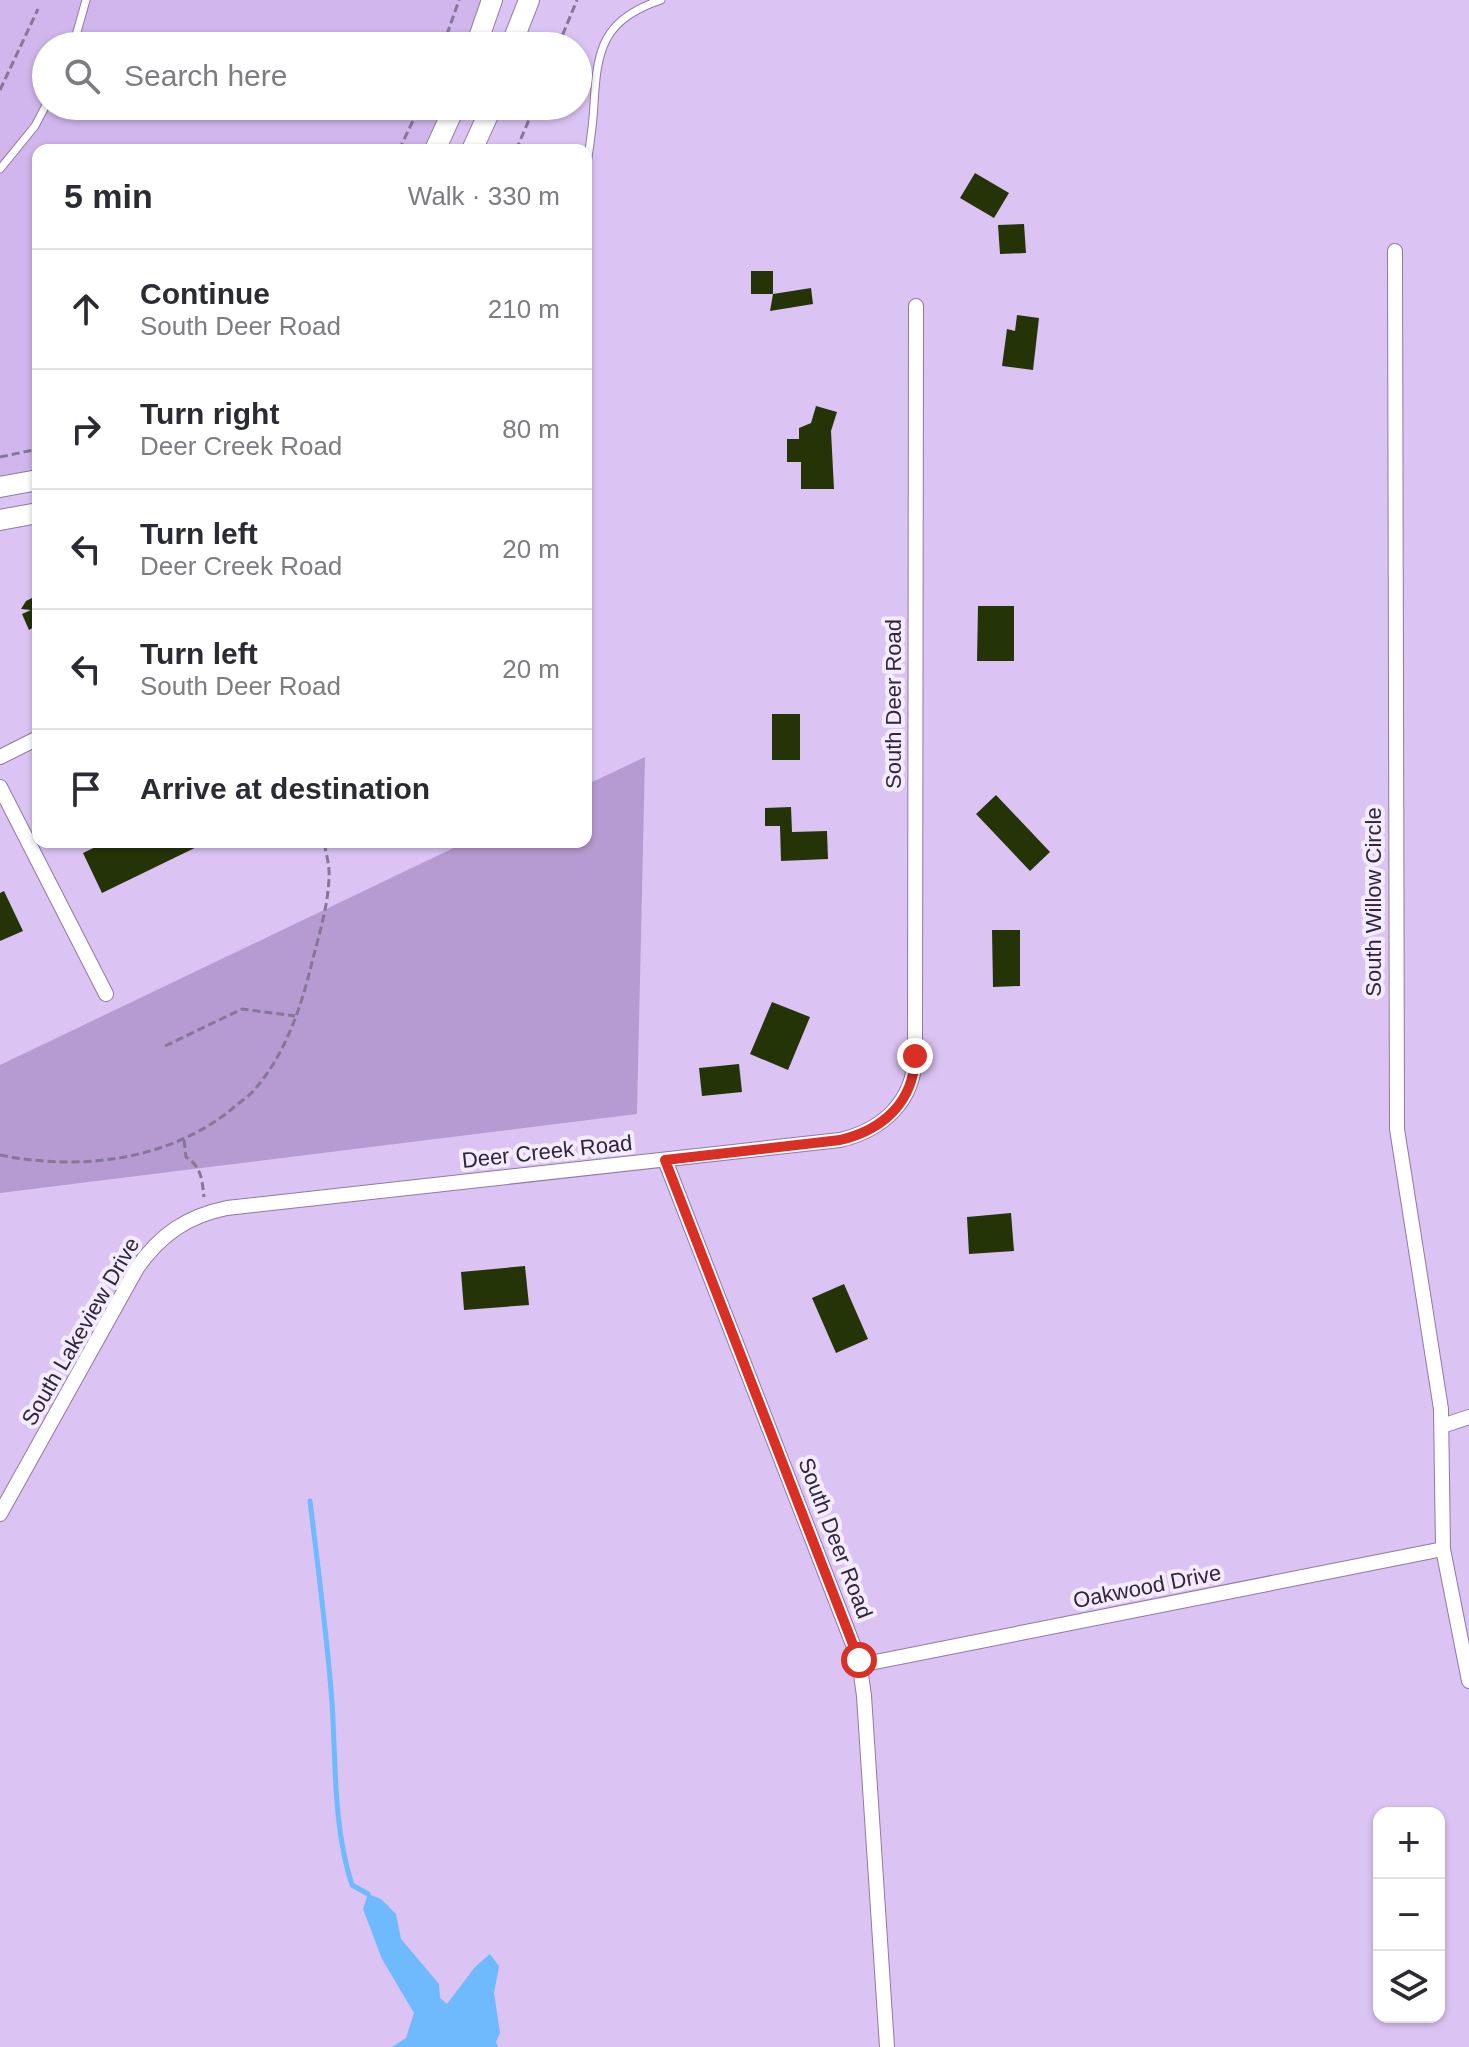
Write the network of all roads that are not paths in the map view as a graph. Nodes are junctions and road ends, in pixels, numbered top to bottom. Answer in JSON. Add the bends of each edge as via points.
{"nodes":[{"id":1,"x":86,"y":0,"type":"edge"},
{"id":2,"x":492,"y":0,"type":"edge"},
{"id":3,"x":529,"y":0,"type":"edge"},
{"id":4,"x":661,"y":0,"type":"edge"},
{"id":5,"x":77,"y":32,"type":"edge"},
{"id":6,"x":481,"y":32,"type":"edge"},
{"id":7,"x":516,"y":32,"type":"edge"},
{"id":8,"x":38,"y":120,"type":"edge"},
{"id":9,"x":449,"y":120,"type":"edge"},
{"id":10,"x":486,"y":120,"type":"edge"},
{"id":11,"x":438,"y":144,"type":"edge"},
{"id":12,"x":475,"y":144,"type":"edge"},
{"id":13,"x":589,"y":144,"type":"edge"},
{"id":14,"x":0,"y":169,"type":"edge"},
{"id":15,"x":1395,"y":251,"type":"dead end"},
{"id":16,"x":916,"y":306,"type":"dead end"},
{"id":17,"x":32,"y":481,"type":"edge"},
{"id":18,"x":0,"y":487,"type":"edge"},
{"id":19,"x":32,"y":514,"type":"edge"},
{"id":20,"x":0,"y":520,"type":"edge"},
{"id":21,"x":32,"y":741,"type":"edge"},
{"id":22,"x":0,"y":757,"type":"edge"},
{"id":23,"x":0,"y":787,"type":"edge"},
{"id":24,"x":106,"y":994,"type":"dead end"},
{"id":25,"x":903,"y":1100,"type":"joint"},
{"id":26,"x":665,"y":1160,"type":"junction"},
{"id":27,"x":184,"y":1222,"type":"joint"},
{"id":28,"x":1469,"y":1417,"type":"edge"},
{"id":29,"x":1442,"y":1426,"type":"junction"},
{"id":30,"x":0,"y":1514,"type":"edge"},
{"id":31,"x":1443,"y":1549,"type":"junction"},
{"id":32,"x":860,"y":1665,"type":"junction"},
{"id":33,"x":1469,"y":1681,"type":"edge"},
{"id":34,"x":887,"y":2047,"type":"edge"}],
"edges":[{"from":1,"to":5,"type":"lane"},
{"from":2,"to":6,"type":"street"},
{"from":3,"to":7,"type":"street"},
{"from":4,"to":13,"type":"lane","via":[[625,16],[602,46]]},
{"from":8,"to":14,"type":"lane"},
{"from":9,"to":11,"type":"street"},
{"from":10,"to":12,"type":"street"},
{"from":15,"to":29,"type":"street","name":"South Willow Circle","via":[[1395,1085],[1401,1163]]},
{"from":16,"to":25,"type":"street","name":"South Deer Road","via":[[915,1056]]},
{"from":17,"to":18,"type":"street"},
{"from":19,"to":20,"type":"street"},
{"from":21,"to":22,"type":"street"},
{"from":23,"to":24,"type":"street"},
{"from":25,"to":26,"type":"street","name":"Deer Creek Road","via":[[877,1126],[840,1140]]},
{"from":26,"to":27,"type":"street","name":"Deer Creek Road","via":[[209,1212]]},
{"from":26,"to":32,"type":"street","name":"South Deer Road"},
{"from":27,"to":30,"type":"street","name":"South Lakeview Drive","via":[[164,1235],[137,1268]]},
{"from":28,"to":29,"type":"street"},
{"from":29,"to":31,"type":"street","name":"South Willow Circle"},
{"from":31,"to":32,"type":"street","name":"Oakwood Drive"},
{"from":31,"to":33,"type":"street","name":"South Willow Circle"},
{"from":32,"to":34,"type":"street","name":"South Deer Road"}]}
